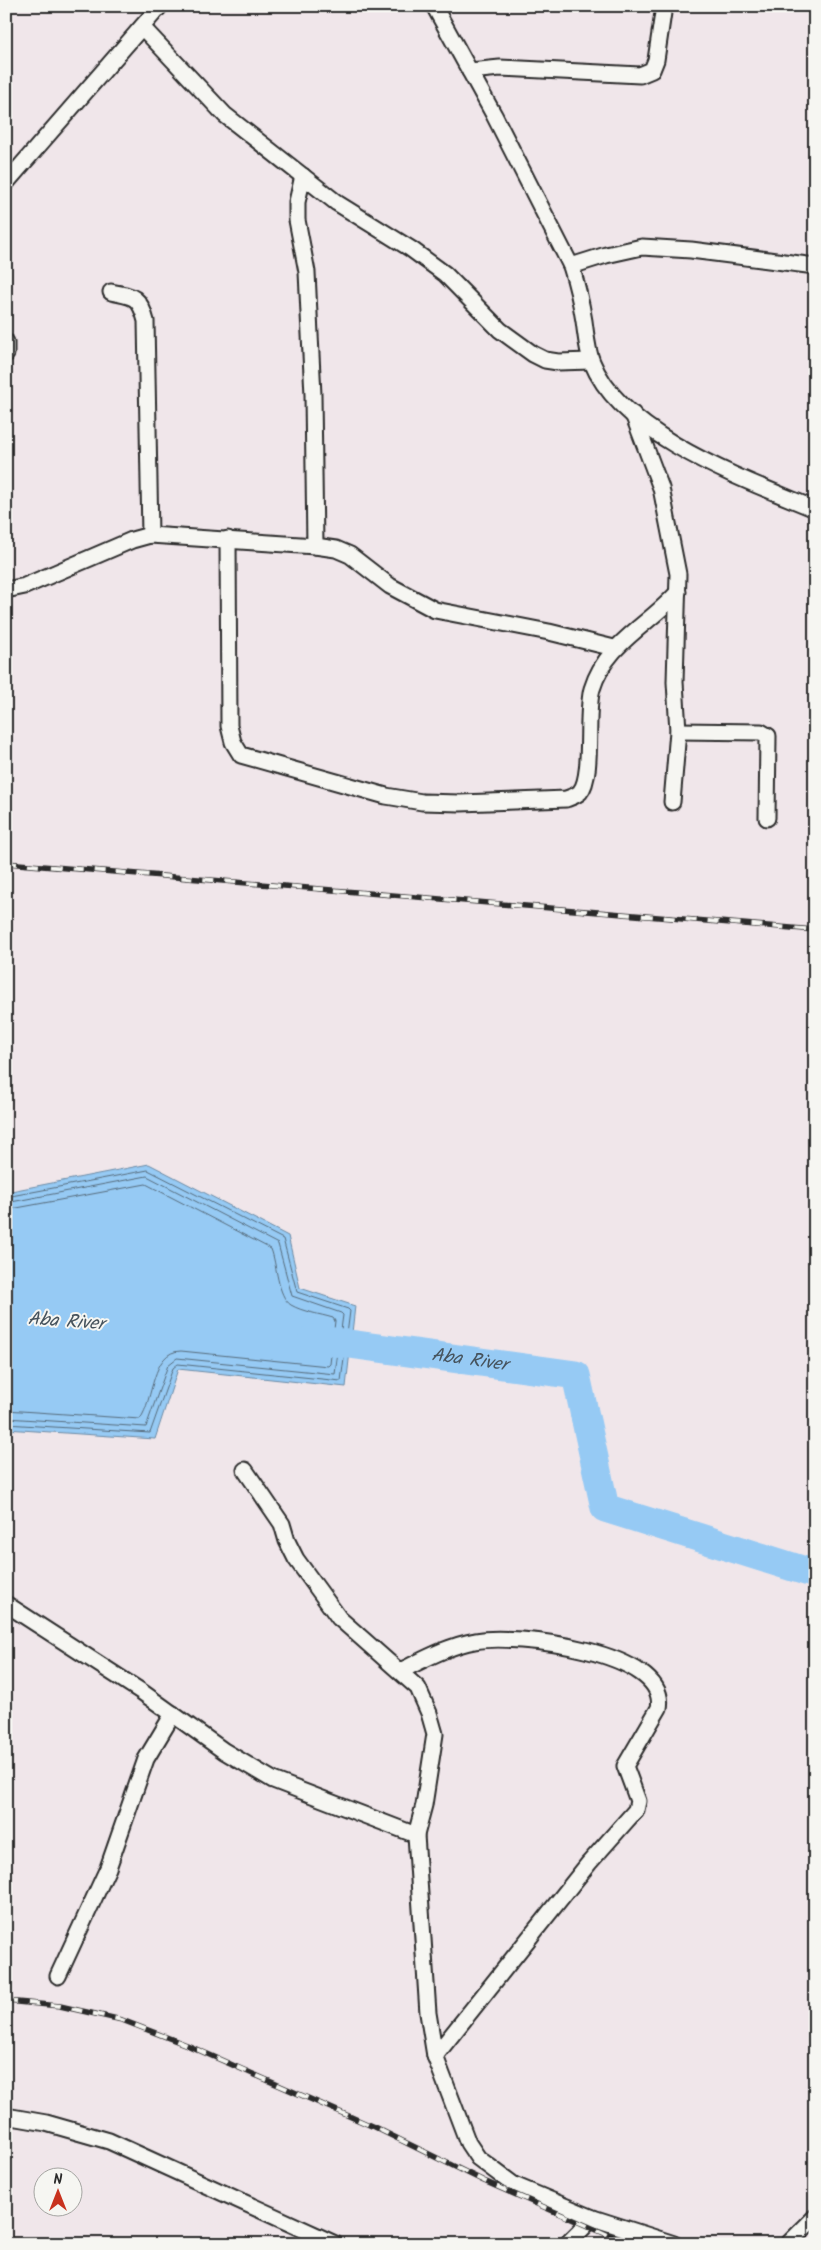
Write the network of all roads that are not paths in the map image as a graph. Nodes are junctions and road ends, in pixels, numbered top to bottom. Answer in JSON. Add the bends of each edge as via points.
{"nodes":[{"id":1,"x":160,"y":6,"type":"edge"},
{"id":2,"x":434,"y":6,"type":"edge"},
{"id":3,"x":664,"y":6,"type":"edge"},
{"id":4,"x":142,"y":26,"type":"junction"},
{"id":5,"x":470,"y":71,"type":"junction"},
{"id":6,"x":303,"y":176,"type":"junction"},
{"id":7,"x":6,"y":183,"type":"edge"},
{"id":8,"x":571,"y":266,"type":"junction"},
{"id":9,"x":815,"y":266,"type":"edge"},
{"id":10,"x":111,"y":292,"type":"dead end"},
{"id":11,"x":6,"y":342,"type":"edge"},
{"id":12,"x":6,"y":354,"type":"edge"},
{"id":13,"x":592,"y":361,"type":"junction"},
{"id":14,"x":633,"y":414,"type":"junction"},
{"id":15,"x":662,"y":436,"type":"junction"},
{"id":16,"x":654,"y":471,"type":"junction"},
{"id":17,"x":815,"y":509,"type":"edge"},
{"id":18,"x":150,"y":535,"type":"junction"},
{"id":19,"x":228,"y":540,"type":"junction"},
{"id":20,"x":315,"y":546,"type":"junction"},
{"id":21,"x":6,"y":590,"type":"edge"},
{"id":22,"x":678,"y":592,"type":"junction"},
{"id":23,"x":614,"y":648,"type":"junction"},
{"id":24,"x":678,"y":731,"type":"junction"},
{"id":25,"x":672,"y":802,"type":"dead end"},
{"id":26,"x":767,"y":818,"type":"dead end"},
{"id":27,"x":245,"y":1470,"type":"dead end"},
{"id":28,"x":6,"y":1604,"type":"edge"},
{"id":29,"x":400,"y":1671,"type":"junction"},
{"id":30,"x":172,"y":1714,"type":"junction"},
{"id":31,"x":416,"y":1835,"type":"junction"},
{"id":32,"x":58,"y":1976,"type":"dead end"},
{"id":33,"x":434,"y":2056,"type":"junction"},
{"id":34,"x":6,"y":2116,"type":"edge"},
{"id":35,"x":815,"y":2217,"type":"edge"},
{"id":36,"x":593,"y":2218,"type":"junction"},
{"id":37,"x":335,"y":2244,"type":"edge"},
{"id":38,"x":567,"y":2244,"type":"edge"},
{"id":39,"x":674,"y":2244,"type":"edge"},
{"id":40,"x":788,"y":2244,"type":"edge"}],
"edges":[{"from":1,"to":4,"type":"street"},
{"from":2,"to":5,"type":"street"},
{"from":3,"to":5,"type":"street","via":[[656,60],[652,70],[640,75],[500,68]]},
{"from":4,"to":6,"type":"street","via":[[224,115]]},
{"from":4,"to":7,"type":"street"},
{"from":5,"to":8,"type":"street"},
{"from":6,"to":13,"type":"street","via":[[337,203],[445,274],[500,330],[533,354],[558,362]]},
{"from":6,"to":20,"type":"street","via":[[297,220],[307,272]]},
{"from":8,"to":9,"type":"street","via":[[642,247]]},
{"from":8,"to":13,"type":"street","via":[[579,289]]},
{"from":10,"to":18,"type":"street","via":[[137,300],[143,307],[146,320]]},
{"from":11,"to":12,"type":"street"},
{"from":13,"to":14,"type":"street","via":[[604,387]]},
{"from":14,"to":15,"type":"street"},
{"from":14,"to":16,"type":"street"},
{"from":15,"to":16,"type":"street"},
{"from":15,"to":17,"type":"street","via":[[748,481]]},
{"from":16,"to":22,"type":"street","via":[[661,488],[675,553]]},
{"from":18,"to":19,"type":"street"},
{"from":18,"to":21,"type":"street","via":[[25,586]]},
{"from":19,"to":20,"type":"street"},
{"from":19,"to":23,"type":"street","via":[[229,726],[241,755],[386,796],[422,802],[460,803],[573,797],[584,784],[592,691]]},
{"from":20,"to":23,"type":"street","via":[[350,555],[390,586],[435,610]]},
{"from":22,"to":23,"type":"street"},
{"from":22,"to":24,"type":"street","via":[[675,682]]},
{"from":24,"to":25,"type":"street"},
{"from":24,"to":26,"type":"street","via":[[761,732],[768,736]]},
{"from":27,"to":29,"type":"street","via":[[282,1524],[296,1559],[339,1618]]},
{"from":28,"to":30,"type":"street"},
{"from":29,"to":31,"type":"street","via":[[418,1688],[435,1734]]},
{"from":29,"to":33,"type":"street","via":[[442,1650],[475,1641],[501,1638],[530,1640],[586,1650],[617,1660],[647,1676],[660,1699],[659,1708],[624,1766],[638,1801],[636,1810]]},
{"from":30,"to":31,"type":"street","via":[[224,1751],[273,1780]]},
{"from":30,"to":32,"type":"street","via":[[146,1760],[108,1868]]},
{"from":31,"to":33,"type":"street"},
{"from":33,"to":36,"type":"street","via":[[468,2143],[478,2158],[514,2185]]},
{"from":34,"to":37,"type":"street","via":[[46,2123],[109,2141]]},
{"from":35,"to":40,"type":"street"},
{"from":36,"to":38,"type":"street"},
{"from":36,"to":39,"type":"street"}]}
